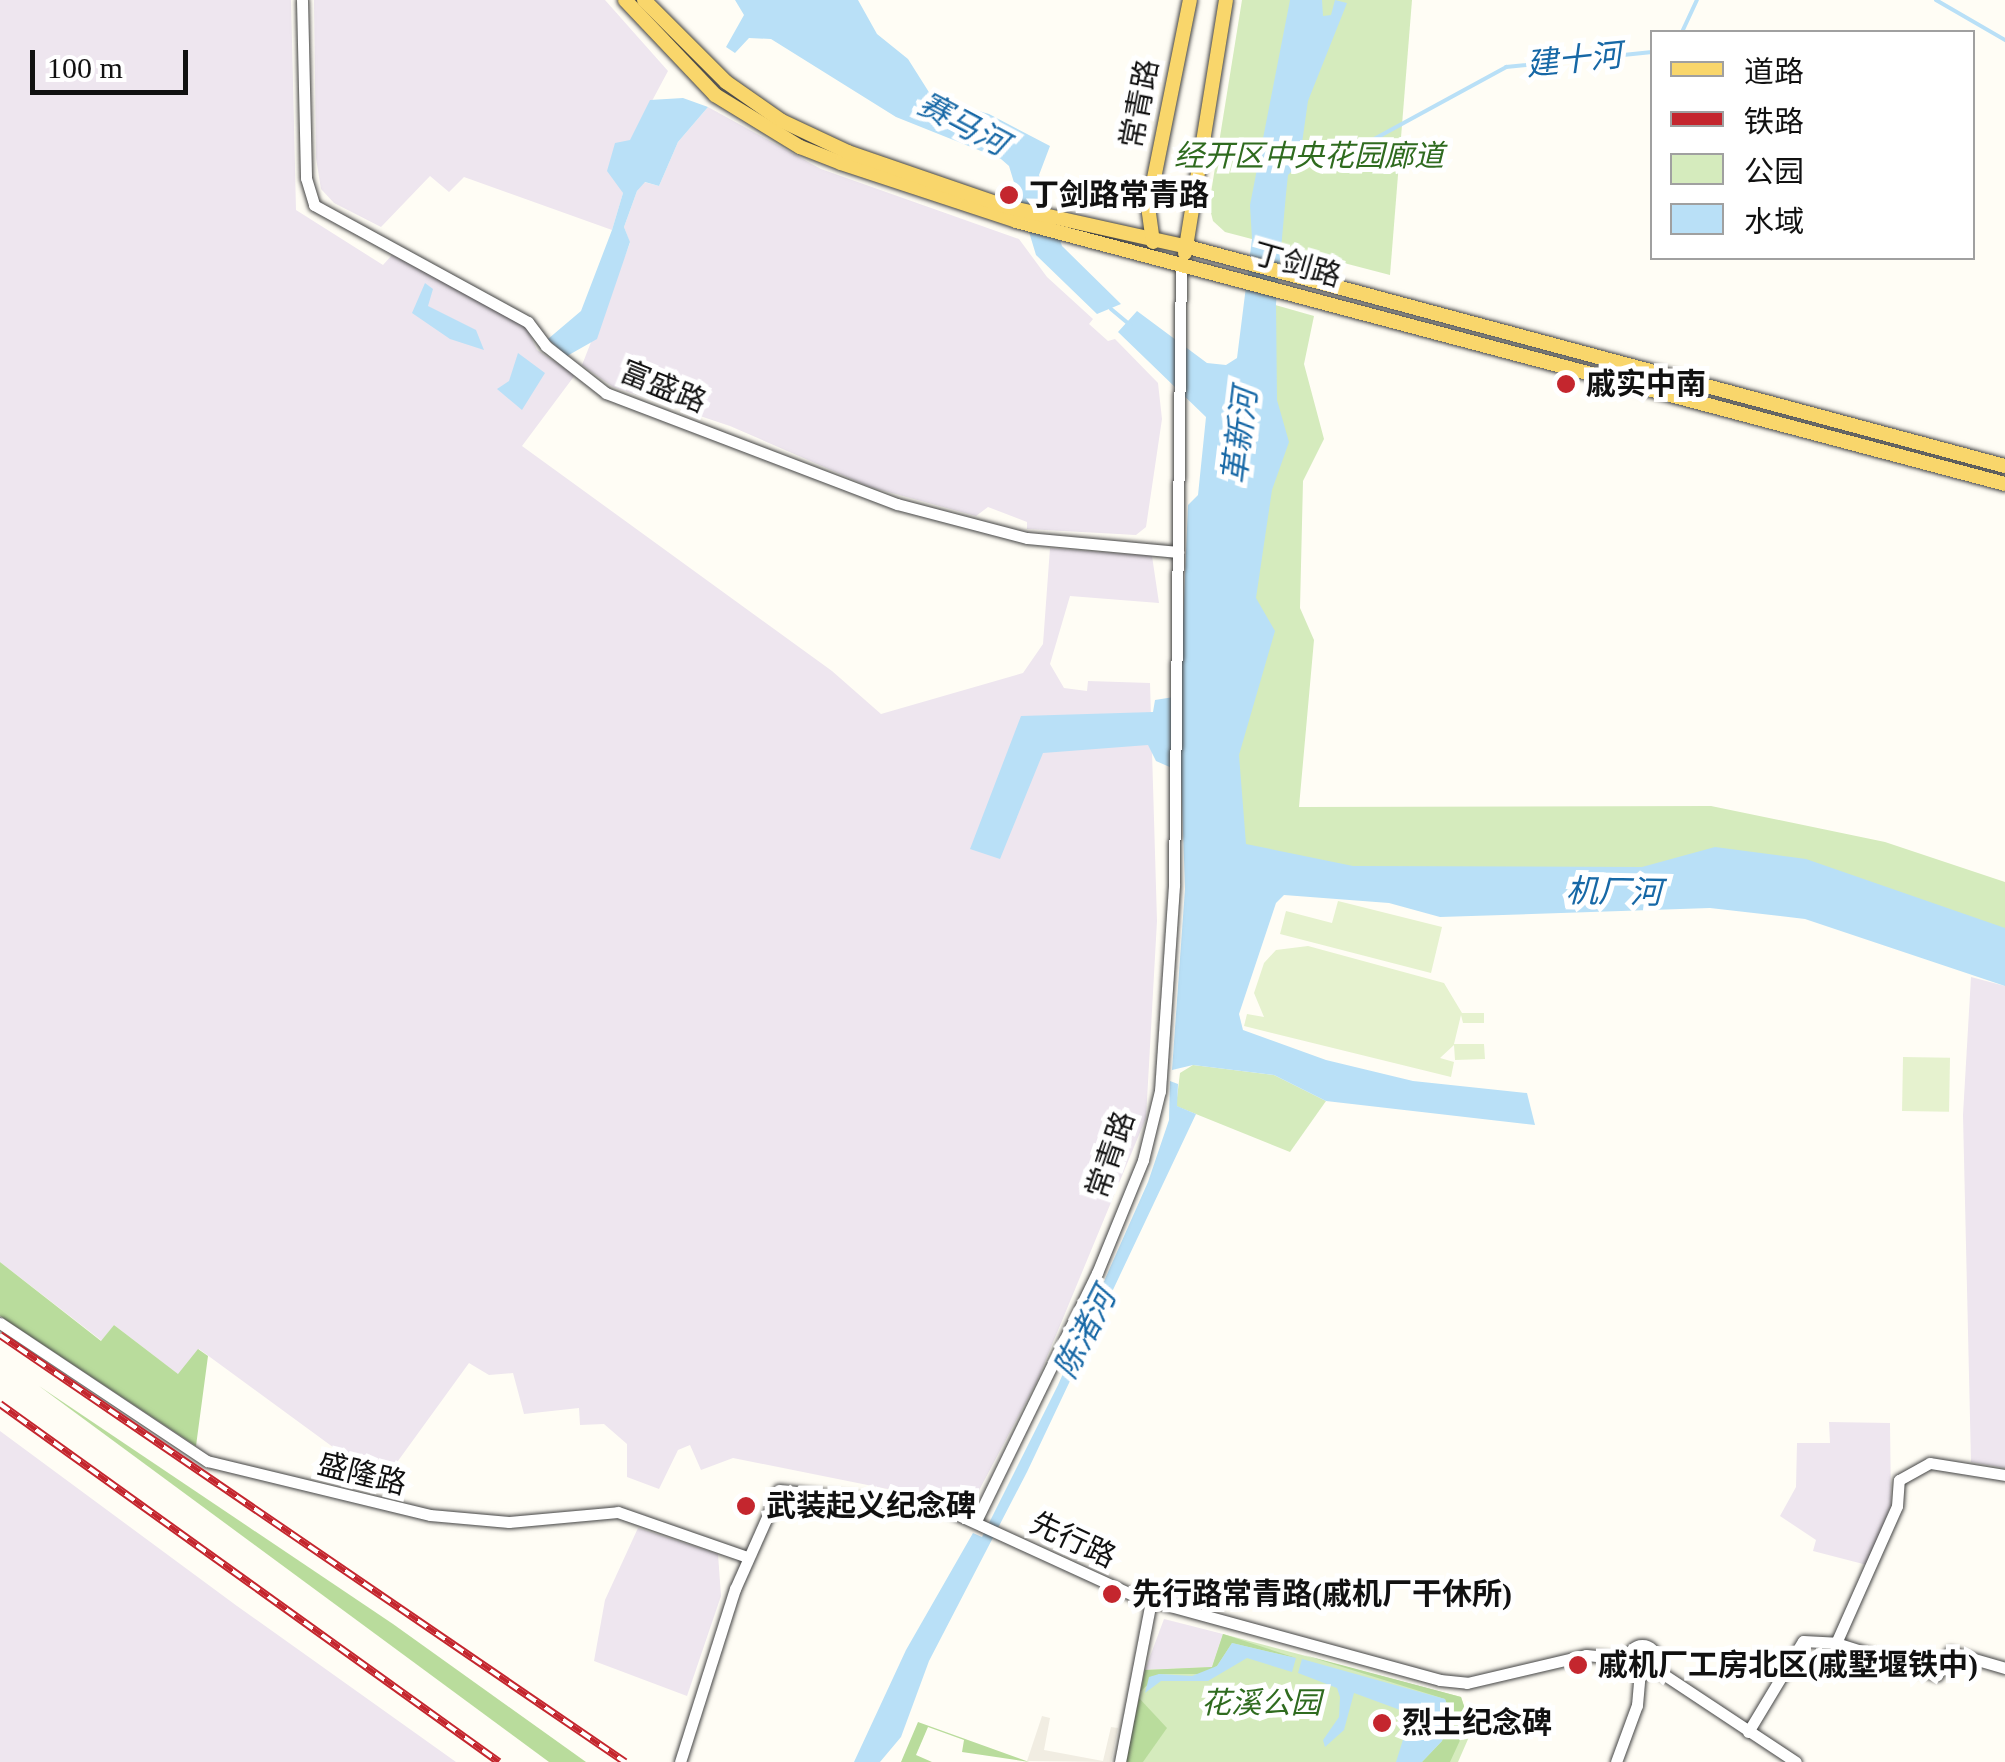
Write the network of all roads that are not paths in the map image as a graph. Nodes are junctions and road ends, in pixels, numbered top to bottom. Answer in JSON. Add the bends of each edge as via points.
{"nodes":[{"id":1,"x":302,"y":0,"type":"edge"},
{"id":2,"x":625,"y":0,"type":"edge"},
{"id":3,"x":644,"y":0,"type":"edge"},
{"id":4,"x":1190,"y":0,"type":"edge"},
{"id":5,"x":1226,"y":0,"type":"edge"},
{"id":6,"x":1063,"y":225,"type":"junction"},
{"id":7,"x":1148,"y":238,"type":"junction"},
{"id":8,"x":1188,"y":247,"type":"junction"},
{"id":9,"x":1181,"y":262,"type":"junction"},
{"id":10,"x":1236,"y":268,"type":"junction"},
{"id":11,"x":1285,"y":282,"type":"junction"},
{"id":12,"x":2005,"y":466,"type":"edge"},
{"id":13,"x":2005,"y":484,"type":"edge"},
{"id":14,"x":1178,"y":552,"type":"junction"},
{"id":15,"x":0,"y":1324,"type":"edge"},
{"id":16,"x":2005,"y":1475,"type":"edge"},
{"id":17,"x":979,"y":1523,"type":"junction"},
{"id":18,"x":747,"y":1557,"type":"junction"},
{"id":19,"x":1151,"y":1602,"type":"junction"},
{"id":20,"x":1836,"y":1643,"type":"junction"},
{"id":21,"x":1628,"y":1659,"type":"junction"},
{"id":22,"x":1654,"y":1668,"type":"junction"},
{"id":23,"x":2005,"y":1668,"type":"edge"},
{"id":24,"x":1640,"y":1673,"type":"junction"},
{"id":25,"x":1748,"y":1732,"type":"junction"},
{"id":26,"x":680,"y":1762,"type":"edge"},
{"id":27,"x":1120,"y":1762,"type":"edge"},
{"id":28,"x":1616,"y":1762,"type":"edge"},
{"id":29,"x":1796,"y":1762,"type":"edge"}],
"edges":[{"from":1,"to":14,"type":"street","name":"富盛路","via":[[306,178],[314,205],[528,322],[546,346],[606,393],[897,504],[1027,538]]},
{"from":2,"to":6,"type":"main road","name":"丁剑路","via":[[715,95],[800,148],[1016,221]]},
{"from":3,"to":6,"type":"main road","name":"丁剑路","via":[[726,82],[782,121],[848,152]]},
{"from":4,"to":7,"type":"main road","name":"常青路","via":[[1154,174]]},
{"from":5,"to":8,"type":"main road"},
{"from":6,"to":7,"type":"main road","name":"丁剑路"},
{"from":6,"to":9,"type":"main road","name":"丁剑路"},
{"from":7,"to":8,"type":"main road","name":"丁剑路"},
{"from":7,"to":9,"type":"main road"},
{"from":8,"to":9,"type":"main road"},
{"from":8,"to":10,"type":"main road","name":"丁剑路"},
{"from":9,"to":10,"type":"main road","name":"丁剑路"},
{"from":9,"to":14,"type":"street"},
{"from":10,"to":11,"type":"main road","name":"丁剑路"},
{"from":11,"to":12,"type":"main road","name":"丁剑路"},
{"from":11,"to":13,"type":"main road","name":"丁剑路"},
{"from":14,"to":17,"type":"street","name":"常青路","via":[[1174,885],[1152,1128],[1097,1273]]},
{"from":15,"to":18,"type":"street","name":"盛隆路","via":[[207,1461],[430,1515],[509,1522],[618,1512]]},
{"from":16,"to":20,"type":"street","via":[[1930,1463],[1899,1480],[1897,1506]]},
{"from":17,"to":18,"type":"street","name":"先行路","via":[[943,1508],[779,1490]]},
{"from":17,"to":19,"type":"street","name":"先行路"},
{"from":18,"to":26,"type":"street","name":"先行路"},
{"from":19,"to":21,"type":"street","name":"先行路","via":[[1440,1680],[1467,1683],[1586,1655]]},
{"from":19,"to":27,"type":"street"},
{"from":20,"to":23,"type":"street","via":[[1937,1674],[1950,1652]]},
{"from":20,"to":25,"type":"street","via":[[1803,1641]]},
{"from":21,"to":22,"type":"street","via":[[1645,1644],[1655,1652]]},
{"from":21,"to":24,"type":"street"},
{"from":22,"to":24,"type":"street"},
{"from":22,"to":25,"type":"street"},
{"from":24,"to":28,"type":"street","via":[[1637,1705]]},
{"from":25,"to":29,"type":"street"}]}
